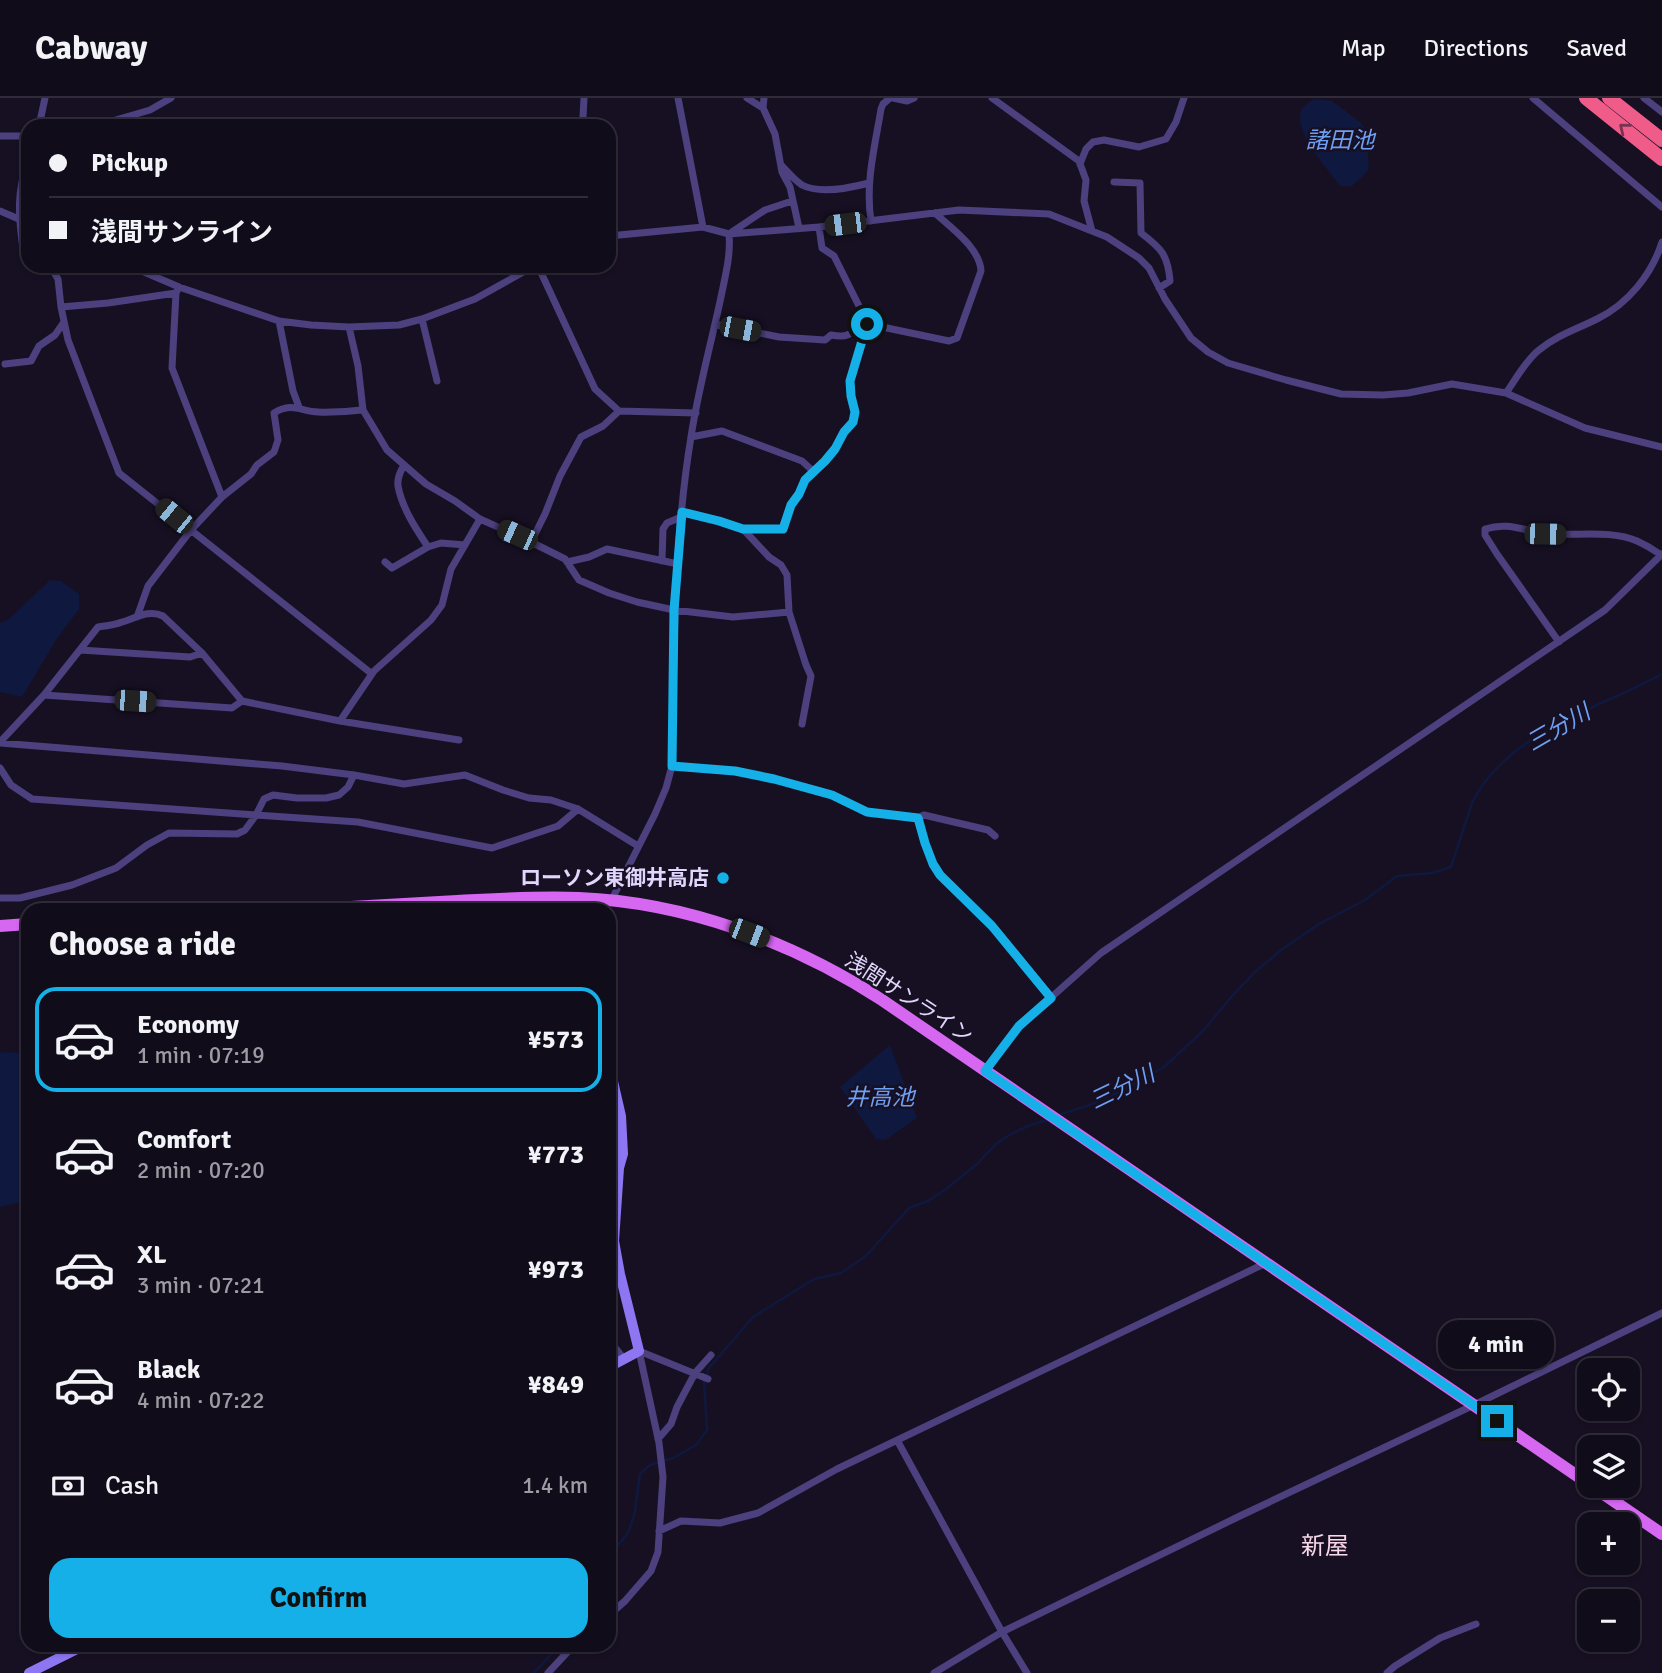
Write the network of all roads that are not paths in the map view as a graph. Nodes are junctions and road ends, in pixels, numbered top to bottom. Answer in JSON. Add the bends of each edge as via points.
{"nodes":[{"id":1,"x":45,"y":98,"type":"edge"},
{"id":2,"x":172,"y":98,"type":"edge"},
{"id":3,"x":584,"y":98,"type":"edge"},
{"id":4,"x":678,"y":98,"type":"edge"},
{"id":5,"x":747,"y":98,"type":"edge"},
{"id":6,"x":764,"y":98,"type":"edge"},
{"id":7,"x":891,"y":98,"type":"edge"},
{"id":8,"x":914,"y":98,"type":"edge"},
{"id":9,"x":992,"y":98,"type":"edge"},
{"id":10,"x":1184,"y":98,"type":"edge"},
{"id":11,"x":1533,"y":98,"type":"edge"},
{"id":12,"x":1586,"y":98,"type":"edge"},
{"id":13,"x":1609,"y":98,"type":"edge"},
{"id":14,"x":1644,"y":98,"type":"edge"},
{"id":15,"x":763,"y":108,"type":"junction"},
{"id":16,"x":1662,"y":112,"type":"edge"},
{"id":17,"x":40,"y":119,"type":"edge"},
{"id":18,"x":119,"y":119,"type":"edge"},
{"id":19,"x":583,"y":119,"type":"edge"},
{"id":20,"x":0,"y":136,"type":"edge"},
{"id":21,"x":21,"y":136,"type":"edge"},
{"id":22,"x":1662,"y":141,"type":"edge"},
{"id":23,"x":1662,"y":159,"type":"edge"},
{"id":24,"x":781,"y":164,"type":"junction"},
{"id":25,"x":1080,"y":164,"type":"junction"},
{"id":26,"x":869,"y":183,"type":"junction"},
{"id":27,"x":1114,"y":183,"type":"dead end"},
{"id":28,"x":21,"y":185,"type":"edge"},
{"id":29,"x":792,"y":201,"type":"junction"},
{"id":30,"x":1662,"y":207,"type":"edge"},
{"id":31,"x":0,"y":211,"type":"edge"},
{"id":32,"x":935,"y":213,"type":"junction"},
{"id":33,"x":19,"y":219,"type":"junction"},
{"id":34,"x":871,"y":220,"type":"junction"},
{"id":35,"x":819,"y":227,"type":"junction"},
{"id":36,"x":703,"y":228,"type":"junction"},
{"id":37,"x":799,"y":228,"type":"junction"},
{"id":38,"x":1093,"y":231,"type":"junction"},
{"id":39,"x":21,"y":234,"type":"edge"},
{"id":40,"x":729,"y":234,"type":"junction"},
{"id":41,"x":616,"y":235,"type":"edge"},
{"id":42,"x":1662,"y":242,"type":"edge"},
{"id":43,"x":54,"y":273,"type":"edge"},
{"id":44,"x":144,"y":273,"type":"edge"},
{"id":45,"x":523,"y":273,"type":"edge"},
{"id":46,"x":539,"y":273,"type":"edge"},
{"id":47,"x":1159,"y":288,"type":"junction"},
{"id":48,"x":177,"y":290,"type":"junction"},
{"id":49,"x":61,"y":307,"type":"junction"},
{"id":50,"x":422,"y":319,"type":"junction"},
{"id":51,"x":866,"y":320,"type":"junction"},
{"id":52,"x":279,"y":321,"type":"junction"},
{"id":53,"x":64,"y":322,"type":"junction"},
{"id":54,"x":715,"y":324,"type":"junction"},
{"id":55,"x":349,"y":327,"type":"junction"},
{"id":56,"x":5,"y":364,"type":"dead end"},
{"id":57,"x":437,"y":381,"type":"dead end"},
{"id":58,"x":1506,"y":393,"type":"junction"},
{"id":59,"x":299,"y":407,"type":"junction"},
{"id":60,"x":363,"y":410,"type":"junction"},
{"id":61,"x":619,"y":411,"type":"junction"},
{"id":62,"x":696,"y":413,"type":"junction"},
{"id":63,"x":691,"y":437,"type":"junction"},
{"id":64,"x":1662,"y":447,"type":"edge"},
{"id":65,"x":404,"y":465,"type":"junction"},
{"id":66,"x":814,"y":472,"type":"junction"},
{"id":67,"x":222,"y":497,"type":"junction"},
{"id":68,"x":681,"y":515,"type":"junction"},
{"id":69,"x":480,"y":519,"type":"junction"},
{"id":70,"x":743,"y":529,"type":"junction"},
{"id":71,"x":191,"y":530,"type":"junction"},
{"id":72,"x":531,"y":542,"type":"junction"},
{"id":73,"x":465,"y":545,"type":"junction"},
{"id":74,"x":428,"y":547,"type":"junction"},
{"id":75,"x":1662,"y":554,"type":"edge"},
{"id":76,"x":662,"y":561,"type":"junction"},
{"id":77,"x":385,"y":562,"type":"dead end"},
{"id":78,"x":567,"y":562,"type":"junction"},
{"id":79,"x":678,"y":564,"type":"junction"},
{"id":80,"x":674,"y":610,"type":"junction"},
{"id":81,"x":789,"y":612,"type":"junction"},
{"id":82,"x":137,"y":617,"type":"junction"},
{"id":83,"x":1559,"y":642,"type":"junction"},
{"id":84,"x":80,"y":650,"type":"junction"},
{"id":85,"x":202,"y":653,"type":"junction"},
{"id":86,"x":372,"y":674,"type":"junction"},
{"id":87,"x":44,"y":695,"type":"junction"},
{"id":88,"x":242,"y":701,"type":"junction"},
{"id":89,"x":340,"y":721,"type":"junction"},
{"id":90,"x":802,"y":724,"type":"dead end"},
{"id":91,"x":459,"y":740,"type":"dead end"},
{"id":92,"x":0,"y":742,"type":"edge"},
{"id":93,"x":672,"y":766,"type":"junction"},
{"id":94,"x":0,"y":768,"type":"edge"},
{"id":95,"x":354,"y":775,"type":"junction"},
{"id":96,"x":578,"y":809,"type":"junction"},
{"id":97,"x":256,"y":815,"type":"junction"},
{"id":98,"x":918,"y":818,"type":"junction"},
{"id":99,"x":995,"y":836,"type":"dead end"},
{"id":100,"x":638,"y":846,"type":"junction"},
{"id":101,"x":0,"y":898,"type":"edge"},
{"id":102,"x":431,"y":903,"type":"edge"},
{"id":103,"x":601,"y":903,"type":"edge"},
{"id":104,"x":610,"y":903,"type":"edge"},
{"id":105,"x":616,"y":906,"type":"edge"},
{"id":106,"x":21,"y":924,"type":"edge"},
{"id":107,"x":0,"y":926,"type":"edge"},
{"id":108,"x":1051,"y":998,"type":"junction"},
{"id":109,"x":985,"y":1071,"type":"junction"},
{"id":110,"x":616,"y":1120,"type":"edge"},
{"id":111,"x":616,"y":1212,"type":"edge"},
{"id":112,"x":616,"y":1252,"type":"edge"},
{"id":113,"x":1266,"y":1263,"type":"junction"},
{"id":114,"x":1662,"y":1313,"type":"edge"},
{"id":115,"x":616,"y":1349,"type":"edge"},
{"id":116,"x":639,"y":1351,"type":"junction"},
{"id":117,"x":710,"y":1356,"type":"dead end"},
{"id":118,"x":624,"y":1359,"type":"junction"},
{"id":119,"x":616,"y":1363,"type":"edge"},
{"id":120,"x":695,"y":1373,"type":"junction"},
{"id":121,"x":708,"y":1379,"type":"dead end"},
{"id":122,"x":1474,"y":1405,"type":"junction"},
{"id":123,"x":658,"y":1439,"type":"junction"},
{"id":124,"x":897,"y":1440,"type":"junction"},
{"id":125,"x":1577,"y":1476,"type":"edge"},
{"id":126,"x":1609,"y":1498,"type":"edge"},
{"id":127,"x":659,"y":1531,"type":"junction"},
{"id":128,"x":1662,"y":1534,"type":"edge"},
{"id":129,"x":616,"y":1609,"type":"edge"},
{"id":130,"x":1476,"y":1624,"type":"dead end"},
{"id":131,"x":1002,"y":1632,"type":"junction"},
{"id":132,"x":71,"y":1652,"type":"edge"},
{"id":133,"x":568,"y":1652,"type":"edge"},
{"id":134,"x":29,"y":1673,"type":"edge"},
{"id":135,"x":548,"y":1673,"type":"edge"},
{"id":136,"x":934,"y":1673,"type":"edge"},
{"id":137,"x":1027,"y":1673,"type":"edge"},
{"id":138,"x":1387,"y":1673,"type":"edge"}],
"edges":[{"from":1,"to":17,"type":"street"},
{"from":2,"to":18,"type":"street"},
{"from":3,"to":19,"type":"street"},
{"from":4,"to":36,"type":"street"},
{"from":5,"to":15,"type":"street"},
{"from":6,"to":15,"type":"street"},
{"from":7,"to":8,"type":"street"},
{"from":7,"to":26,"type":"street","via":[[881,109]]},
{"from":9,"to":25,"type":"street"},
{"from":10,"to":25,"type":"street","via":[[1166,139],[1139,147],[1093,142]]},
{"from":11,"to":30,"type":"street"},
{"from":23,"to":12,"type":"highway","one_way":true},
{"from":13,"to":22,"type":"highway"},
{"from":14,"to":16,"type":"street"},
{"from":15,"to":24,"type":"street"},
{"from":20,"to":21,"type":"street"},
{"from":24,"to":26,"type":"street","via":[[800,184],[814,190]]},
{"from":24,"to":29,"type":"street"},
{"from":25,"to":38,"type":"street"},
{"from":26,"to":34,"type":"street"},
{"from":27,"to":47,"type":"street","via":[[1140,183],[1141,233],[1160,248],[1169,265],[1170,281]]},
{"from":28,"to":33,"type":"street"},
{"from":29,"to":37,"type":"street"},
{"from":29,"to":40,"type":"street","via":[[765,210]]},
{"from":31,"to":33,"type":"street"},
{"from":32,"to":34,"type":"street"},
{"from":32,"to":38,"type":"street","via":[[1049,214]]},
{"from":32,"to":51,"type":"street","via":[[974,250],[981,264],[957,338],[949,341]]},
{"from":33,"to":39,"type":"street"},
{"from":34,"to":35,"type":"street"},
{"from":35,"to":37,"type":"street"},
{"from":35,"to":51,"type":"street","via":[[822,248],[834,256]]},
{"from":36,"to":40,"type":"street"},
{"from":36,"to":41,"type":"street"},
{"from":37,"to":40,"type":"street"},
{"from":38,"to":47,"type":"street","via":[[1139,257]]},
{"from":40,"to":54,"type":"street"},
{"from":42,"to":58,"type":"street","via":[[1645,277],[1626,300],[1536,352]]},
{"from":43,"to":49,"type":"street"},
{"from":44,"to":48,"type":"street"},
{"from":45,"to":50,"type":"street","via":[[475,299]]},
{"from":46,"to":61,"type":"street","via":[[595,388]]},
{"from":47,"to":58,"type":"street","via":[[1191,338],[1228,363],[1341,394],[1408,393],[1452,384]]},
{"from":48,"to":49,"type":"street"},
{"from":48,"to":52,"type":"street"},
{"from":48,"to":67,"type":"street","via":[[172,368]]},
{"from":49,"to":53,"type":"street"},
{"from":50,"to":55,"type":"street"},
{"from":50,"to":57,"type":"street"},
{"from":51,"to":54,"type":"street","via":[[850,334],[825,340],[779,337]]},
{"from":51,"to":66,"type":"street","via":[[850,381],[853,422]]},
{"from":52,"to":55,"type":"street"},
{"from":52,"to":59,"type":"street"},
{"from":53,"to":56,"type":"street","via":[[39,346],[31,361]]},
{"from":53,"to":71,"type":"street","via":[[119,473]]},
{"from":54,"to":62,"type":"street"},
{"from":55,"to":60,"type":"street"},
{"from":58,"to":64,"type":"street","via":[[1585,428]]},
{"from":59,"to":60,"type":"street","via":[[318,412]]},
{"from":59,"to":67,"type":"street","via":[[274,413],[278,440],[274,452]]},
{"from":60,"to":65,"type":"street","via":[[387,450]]},
{"from":61,"to":62,"type":"street"},
{"from":61,"to":72,"type":"street","via":[[581,437]]},
{"from":62,"to":63,"type":"street"},
{"from":63,"to":66,"type":"street","via":[[722,431],[802,461]]},
{"from":63,"to":68,"type":"street"},
{"from":65,"to":69,"type":"street"},
{"from":65,"to":74,"type":"street","via":[[398,486]]},
{"from":66,"to":70,"type":"street","via":[[791,505],[783,529]]},
{"from":67,"to":71,"type":"street"},
{"from":68,"to":70,"type":"street"},
{"from":68,"to":76,"type":"street","via":[[663,529]]},
{"from":68,"to":79,"type":"street"},
{"from":69,"to":72,"type":"street"},
{"from":69,"to":73,"type":"street"},
{"from":70,"to":81,"type":"street","via":[[787,575]]},
{"from":71,"to":82,"type":"street","via":[[148,586]]},
{"from":71,"to":86,"type":"street"},
{"from":72,"to":78,"type":"street"},
{"from":73,"to":74,"type":"street"},
{"from":73,"to":86,"type":"street","via":[[451,569],[442,605]]},
{"from":74,"to":77,"type":"street","via":[[392,568]]},
{"from":75,"to":83,"type":"street","via":[[1605,610]]},
{"from":75,"to":83,"type":"street","via":[[1618,536],[1545,534],[1508,525],[1485,529],[1497,554]]},
{"from":76,"to":78,"type":"street","via":[[607,549]]},
{"from":76,"to":79,"type":"street"},
{"from":78,"to":80,"type":"street","via":[[579,580],[637,602]]},
{"from":79,"to":80,"type":"street"},
{"from":80,"to":81,"type":"street","via":[[733,617]]},
{"from":80,"to":93,"type":"street"},
{"from":81,"to":90,"type":"street","via":[[811,676]]},
{"from":82,"to":84,"type":"street","via":[[98,627]]},
{"from":82,"to":85,"type":"street","via":[[155,613],[163,617]]},
{"from":83,"to":108,"type":"street","via":[[1101,953]]},
{"from":84,"to":85,"type":"street","via":[[190,657]]},
{"from":84,"to":87,"type":"street"},
{"from":85,"to":88,"type":"street"},
{"from":86,"to":89,"type":"street"},
{"from":87,"to":88,"type":"street","via":[[232,708]]},
{"from":87,"to":92,"type":"street"},
{"from":88,"to":89,"type":"street"},
{"from":89,"to":91,"type":"street"},
{"from":92,"to":95,"type":"street"},
{"from":93,"to":98,"type":"street","via":[[746,773],[832,795],[867,812]]},
{"from":93,"to":100,"type":"street","via":[[656,814]]},
{"from":94,"to":97,"type":"street","via":[[11,785],[32,799]]},
{"from":95,"to":96,"type":"street","via":[[404,784],[466,775],[529,798]]},
{"from":95,"to":97,"type":"street","via":[[338,795],[273,795],[264,799]]},
{"from":96,"to":97,"type":"street","via":[[558,826],[492,848],[358,822]]},
{"from":96,"to":100,"type":"street"},
{"from":97,"to":101,"type":"street","via":[[237,834],[169,834],[116,869],[72,885],[20,898]]},
{"from":98,"to":99,"type":"street","via":[[924,815],[964,824]]},
{"from":98,"to":108,"type":"street","via":[[940,875],[992,926]]},
{"from":100,"to":104,"type":"street"},
{"from":102,"to":103,"type":"main road","name":"浅間サンライン","via":[[580,898]]},
{"from":105,"to":109,"type":"main road","name":"浅間サンライン","via":[[678,912],[721,923],[796,953],[874,995]]},
{"from":106,"to":107,"type":"main road"},
{"from":108,"to":109,"type":"street","via":[[1019,1026]]},
{"from":109,"to":113,"type":"main road","name":"浅間サンライン"},
{"from":110,"to":111,"type":"street","via":[[623,1154]]},
{"from":112,"to":116,"type":"street"},
{"from":113,"to":122,"type":"main road","name":"浅間サンライン"},
{"from":113,"to":124,"type":"street"},
{"from":114,"to":122,"type":"street"},
{"from":115,"to":118,"type":"street"},
{"from":116,"to":118,"type":"street"},
{"from":116,"to":120,"type":"street"},
{"from":116,"to":123,"type":"street"},
{"from":117,"to":120,"type":"street"},
{"from":118,"to":119,"type":"street"},
{"from":120,"to":121,"type":"street"},
{"from":120,"to":123,"type":"street","via":[[671,1424]]},
{"from":122,"to":125,"type":"main road","name":"浅間サンライン"},
{"from":122,"to":131,"type":"street"},
{"from":123,"to":127,"type":"street","via":[[663,1477]]},
{"from":124,"to":127,"type":"street","via":[[758,1513],[720,1523],[681,1521]]},
{"from":124,"to":131,"type":"street"},
{"from":126,"to":128,"type":"main road","name":"浅間サンライン"},
{"from":127,"to":129,"type":"street","via":[[652,1571]]},
{"from":130,"to":138,"type":"street","via":[[1440,1638]]},
{"from":131,"to":136,"type":"street"},
{"from":131,"to":137,"type":"street"},
{"from":132,"to":134,"type":"street"},
{"from":133,"to":135,"type":"street"}]}
